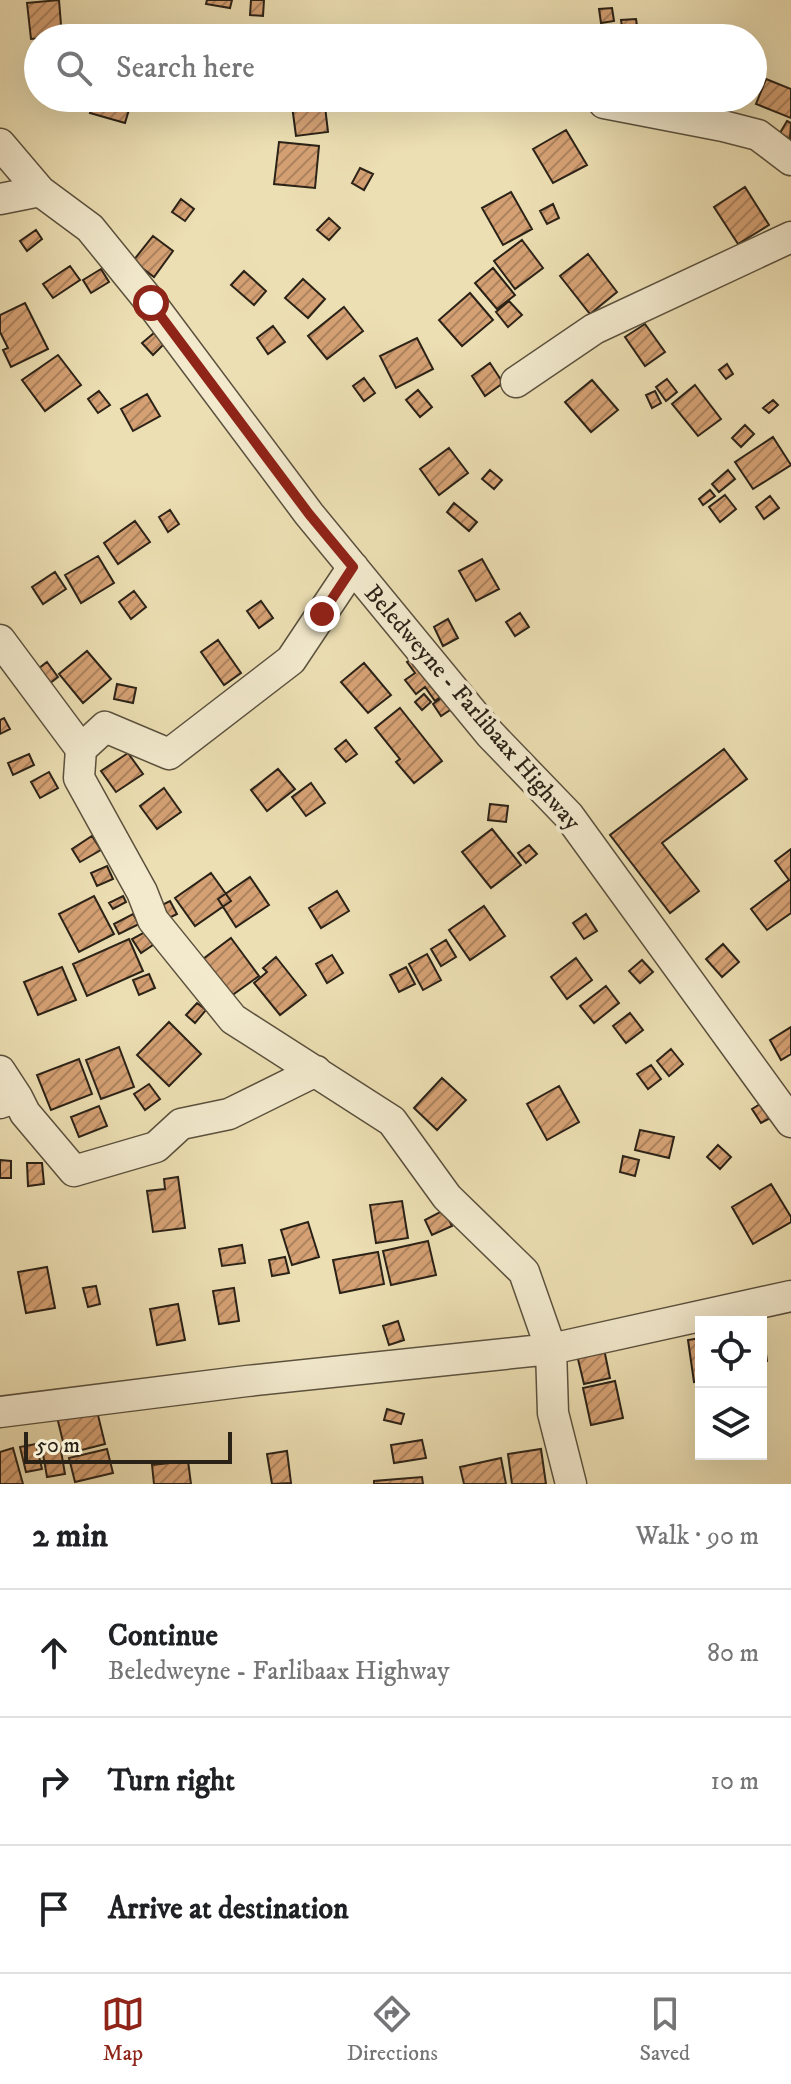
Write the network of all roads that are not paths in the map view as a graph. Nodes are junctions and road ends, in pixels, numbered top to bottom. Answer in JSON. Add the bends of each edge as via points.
{"nodes":[{"id":1,"x":647,"y":112,"type":"edge"},
{"id":2,"x":0,"y":144,"type":"edge"},
{"id":3,"x":791,"y":160,"type":"edge"},
{"id":4,"x":40,"y":191,"type":"junction"},
{"id":5,"x":0,"y":199,"type":"edge"},
{"id":6,"x":791,"y":237,"type":"edge"},
{"id":7,"x":516,"y":382,"type":"dead end"},
{"id":8,"x":353,"y":567,"type":"junction"},
{"id":9,"x":0,"y":640,"type":"edge"},
{"id":10,"x":81,"y":749,"type":"junction"},
{"id":11,"x":0,"y":1071,"type":"edge"},
{"id":12,"x":316,"y":1071,"type":"junction"},
{"id":13,"x":8,"y":1100,"type":"edge"},
{"id":14,"x":791,"y":1122,"type":"edge"},
{"id":15,"x":791,"y":1296,"type":"edge"},
{"id":16,"x":551,"y":1349,"type":"junction"},
{"id":17,"x":0,"y":1412,"type":"edge"},
{"id":18,"x":571,"y":1484,"type":"edge"}],
"edges":[{"from":1,"to":3,"type":"street","via":[[758,135]]},
{"from":2,"to":4,"type":"street","name":"Beledweyne - Farlibaax Highway"},
{"from":4,"to":5,"type":"street"},
{"from":4,"to":8,"type":"street","name":"Beledweyne - Farlibaax Highway","via":[[90,228]]},
{"from":6,"to":7,"type":"street","via":[[594,329]]},
{"from":8,"to":10,"type":"street","via":[[291,660],[169,754],[105,727]]},
{"from":8,"to":14,"type":"street","name":"Beledweyne - Farlibaax Highway","via":[[490,734],[569,816]]},
{"from":9,"to":10,"type":"street"},
{"from":10,"to":12,"type":"street","via":[[79,778],[153,920],[233,1019]]},
{"from":11,"to":13,"type":"street"},
{"from":12,"to":13,"type":"street","via":[[229,1114],[181,1124],[156,1147],[74,1171]]},
{"from":12,"to":16,"type":"street","via":[[392,1121],[447,1197],[524,1272]]},
{"from":15,"to":16,"type":"street"},
{"from":16,"to":17,"type":"street"},
{"from":16,"to":18,"type":"street","via":[[553,1413]]}]}
